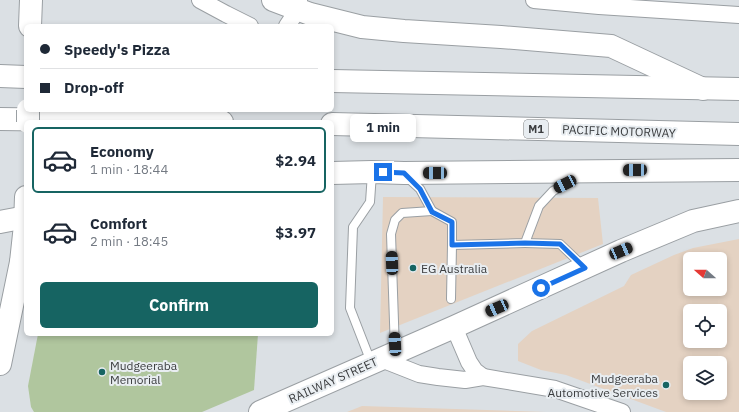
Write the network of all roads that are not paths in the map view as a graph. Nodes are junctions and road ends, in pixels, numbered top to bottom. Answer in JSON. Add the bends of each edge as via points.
{"nodes":[{"id":1,"x":31,"y":0,"type":"edge"},
{"id":2,"x":200,"y":0,"type":"edge"},
{"id":3,"x":273,"y":0,"type":"edge"},
{"id":4,"x":534,"y":0,"type":"edge"},
{"id":5,"x":294,"y":12,"type":"edge"},
{"id":6,"x":739,"y":15,"type":"edge"},
{"id":7,"x":30,"y":24,"type":"edge"},
{"id":8,"x":246,"y":24,"type":"edge"},
{"id":9,"x":0,"y":76,"type":"edge"},
{"id":10,"x":24,"y":77,"type":"edge"},
{"id":11,"x":334,"y":82,"type":"edge"},
{"id":12,"x":703,"y":89,"type":"junction"},
{"id":13,"x":739,"y":89,"type":"edge"},
{"id":14,"x":0,"y":119,"type":"edge"},
{"id":15,"x":74,"y":120,"type":"edge"},
{"id":16,"x":334,"y":124,"type":"edge"},
{"id":17,"x":739,"y":134,"type":"edge"},
{"id":18,"x":739,"y":170,"type":"edge"},
{"id":19,"x":590,"y":171,"type":"junction"},
{"id":20,"x":372,"y":172,"type":"junction"},
{"id":21,"x":334,"y":173,"type":"edge"},
{"id":22,"x":404,"y":173,"type":"junction"},
{"id":23,"x":739,"y":211,"type":"edge"},
{"id":24,"x":432,"y":212,"type":"junction"},
{"id":25,"x":24,"y":217,"type":"edge"},
{"id":26,"x":0,"y":222,"type":"edge"},
{"id":27,"x":525,"y":243,"type":"junction"},
{"id":28,"x":452,"y":245,"type":"junction"},
{"id":29,"x":24,"y":258,"type":"edge"},
{"id":30,"x":585,"y":268,"type":"junction"},
{"id":31,"x":451,"y":299,"type":"dead end"},
{"id":32,"x":454,"y":327,"type":"junction"},
{"id":33,"x":382,"y":358,"type":"junction"},
{"id":34,"x":0,"y":364,"type":"edge"},
{"id":35,"x":483,"y":377,"type":"junction"},
{"id":36,"x":260,"y":412,"type":"edge"},
{"id":37,"x":622,"y":412,"type":"edge"}],
"edges":[{"from":1,"to":7,"type":"main road"},
{"from":2,"to":8,"type":"street"},
{"from":3,"to":5,"type":"main road"},
{"from":4,"to":6,"type":"street"},
{"from":5,"to":12,"type":"main road","via":[[369,28],[611,46]]},
{"from":9,"to":10,"type":"main road"},
{"from":11,"to":12,"type":"main road"},
{"from":12,"to":13,"type":"main road"},
{"from":14,"to":15,"type":"main road"},
{"from":16,"to":17,"type":"main road","name":"PACIFIC MOTORWAY","number":"M1"},
{"from":18,"to":19,"type":"main road"},
{"from":19,"to":22,"type":"main road"},
{"from":19,"to":27,"type":"lane","via":[[553,191],[539,206]]},
{"from":20,"to":21,"type":"main road"},
{"from":20,"to":22,"type":"main road"},
{"from":20,"to":33,"type":"lane","via":[[370,202],[353,227],[350,308]]},
{"from":22,"to":24,"type":"lane","via":[[420,189]]},
{"from":23,"to":30,"type":"main road","name":"RAILWAY STREET","via":[[693,221]]},
{"from":24,"to":28,"type":"lane","via":[[452,222]]},
{"from":24,"to":33,"type":"lane","via":[[402,213],[396,220],[391,234]]},
{"from":25,"to":26,"type":"main road"},
{"from":27,"to":28,"type":"lane"},
{"from":27,"to":30,"type":"lane","via":[[560,244]]},
{"from":28,"to":31,"type":"lane"},
{"from":29,"to":34,"type":"main road"},
{"from":30,"to":32,"type":"main road","name":"RAILWAY STREET"},
{"from":32,"to":33,"type":"main road","name":"RAILWAY STREET"},
{"from":32,"to":35,"type":"street","via":[[469,362]]},
{"from":33,"to":35,"type":"street","via":[[419,374],[465,380]]},
{"from":33,"to":36,"type":"main road","name":"RAILWAY STREET"},
{"from":35,"to":37,"type":"street","via":[[555,390]]}]}
